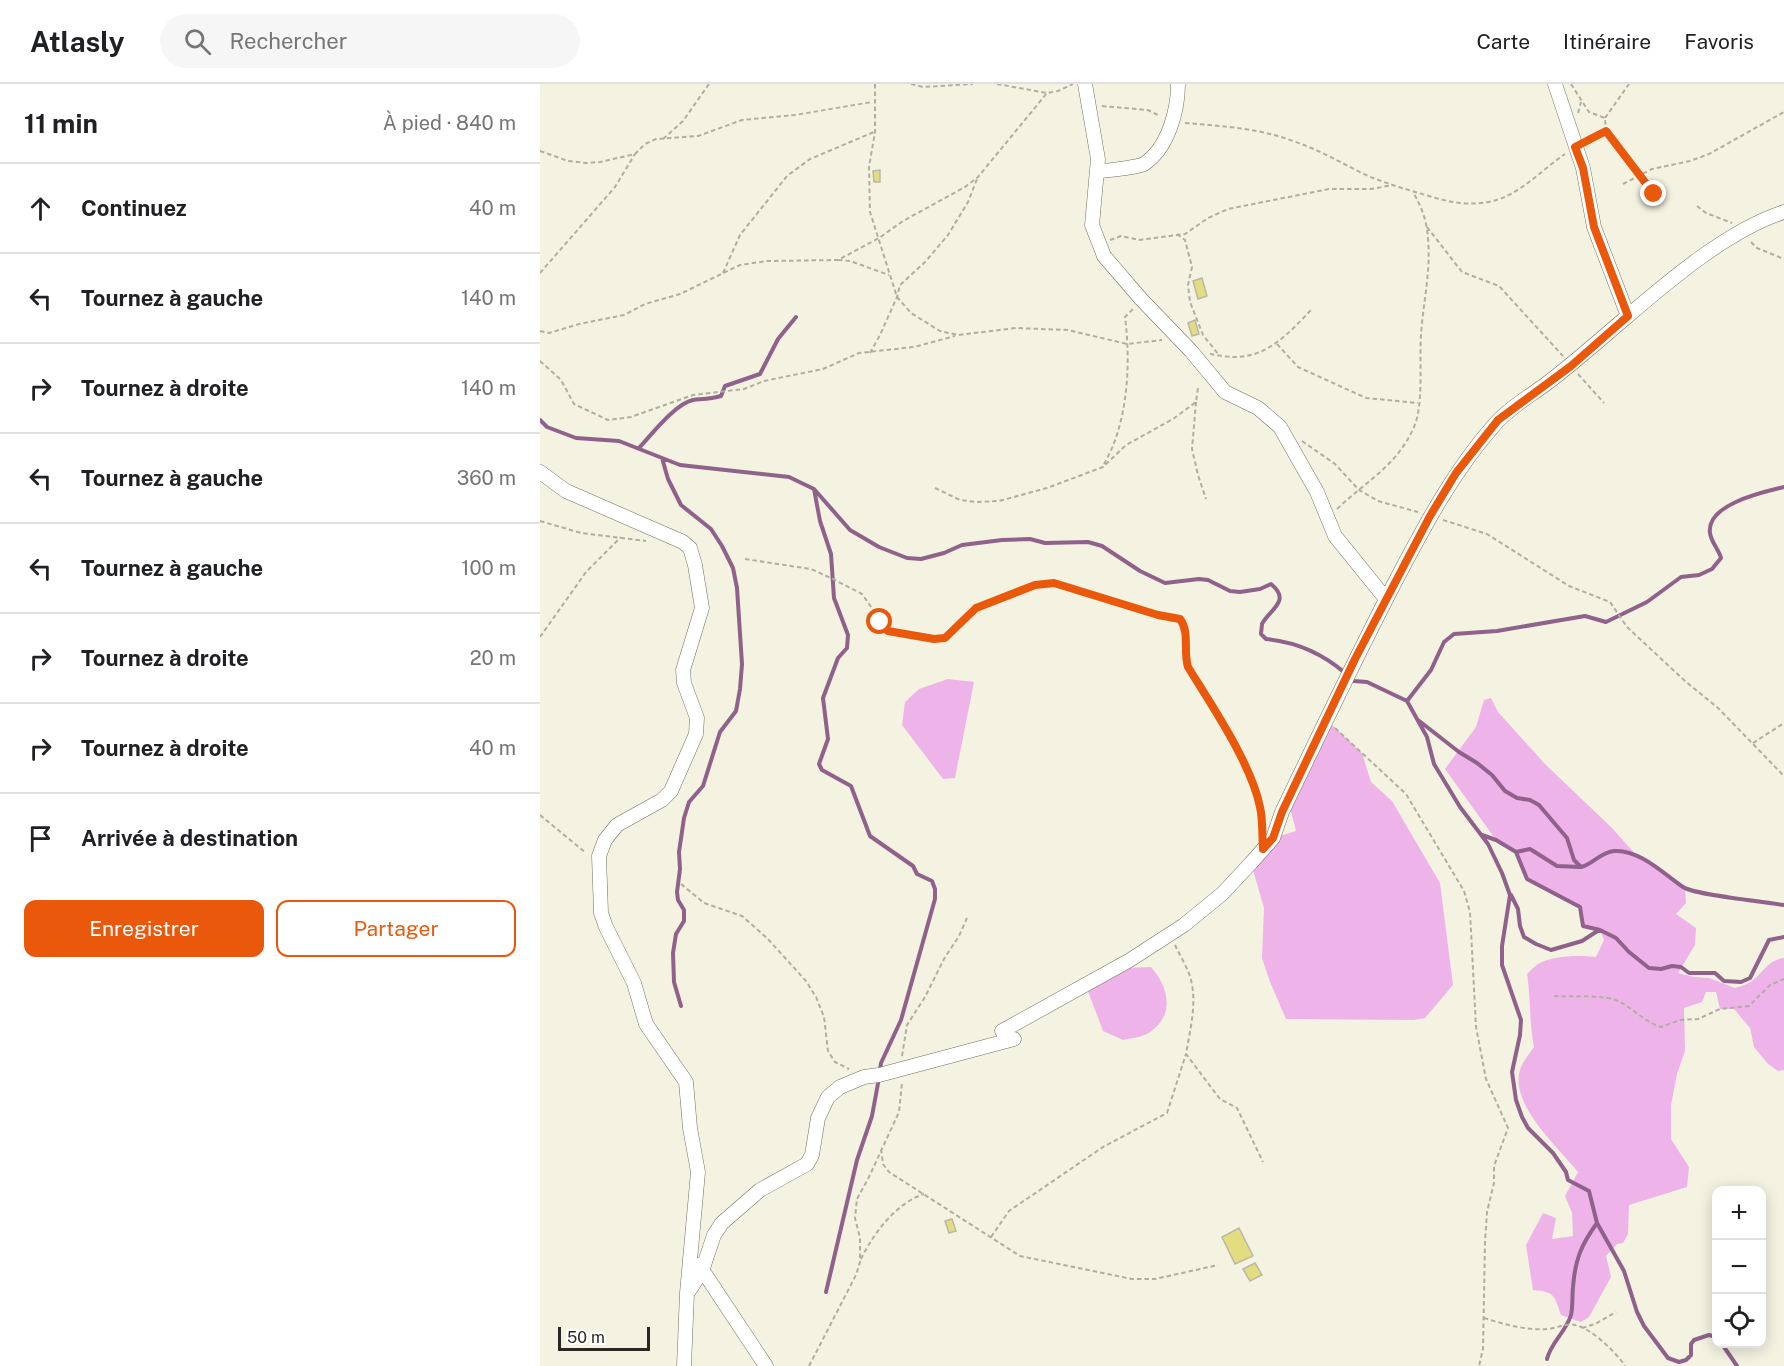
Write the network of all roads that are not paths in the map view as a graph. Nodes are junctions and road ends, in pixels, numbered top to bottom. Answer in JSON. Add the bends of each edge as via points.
{"nodes":[{"id":1,"x":1178,"y":84,"type":"edge"},
{"id":2,"x":1555,"y":84,"type":"edge"},
{"id":3,"x":1081,"y":85,"type":"edge"},
{"id":4,"x":1098,"y":171,"type":"junction"},
{"id":5,"x":1784,"y":212,"type":"edge"},
{"id":6,"x":1628,"y":316,"type":"junction"},
{"id":7,"x":540,"y":472,"type":"edge"},
{"id":8,"x":1386,"y":599,"type":"junction"},
{"id":9,"x":1002,"y":1031,"type":"dead end"},
{"id":10,"x":1014,"y":1039,"type":"dead end"},
{"id":11,"x":691,"y":1244,"type":"junction"},
{"id":12,"x":702,"y":1271,"type":"junction"},
{"id":13,"x":687,"y":1293,"type":"junction"},
{"id":14,"x":684,"y":1366,"type":"edge"},
{"id":15,"x":766,"y":1366,"type":"edge"}],
"edges":[{"from":1,"to":4,"type":"street","via":[[1172,122],[1159,149],[1143,165]]},
{"from":2,"to":6,"type":"street","via":[[1583,168],[1594,227]]},
{"from":3,"to":4,"type":"street"},
{"from":4,"to":8,"type":"street","via":[[1092,225],[1104,256],[1225,392],[1258,408],[1280,427],[1313,485],[1335,536]]},
{"from":5,"to":6,"type":"street","via":[[1768,217],[1696,261]]},
{"from":6,"to":8,"type":"street","via":[[1571,366],[1498,420],[1456,473]]},
{"from":7,"to":11,"type":"street","via":[[566,491],[679,540],[690,548],[695,565],[702,608],[683,670],[697,718],[696,734],[671,791],[617,825],[599,856],[601,913],[606,927],[634,982],[646,1024],[686,1082],[698,1172]]},
{"from":8,"to":9,"type":"street","via":[[1273,838],[1222,894],[1170,934]]},
{"from":10,"to":12,"type":"street","via":[[864,1077],[840,1087],[828,1097],[818,1118],[807,1164],[760,1190],[722,1223]]},
{"from":11,"to":12,"type":"street"},
{"from":11,"to":13,"type":"street"},
{"from":12,"to":13,"type":"street"},
{"from":12,"to":15,"type":"street"},
{"from":13,"to":14,"type":"street"}]}
